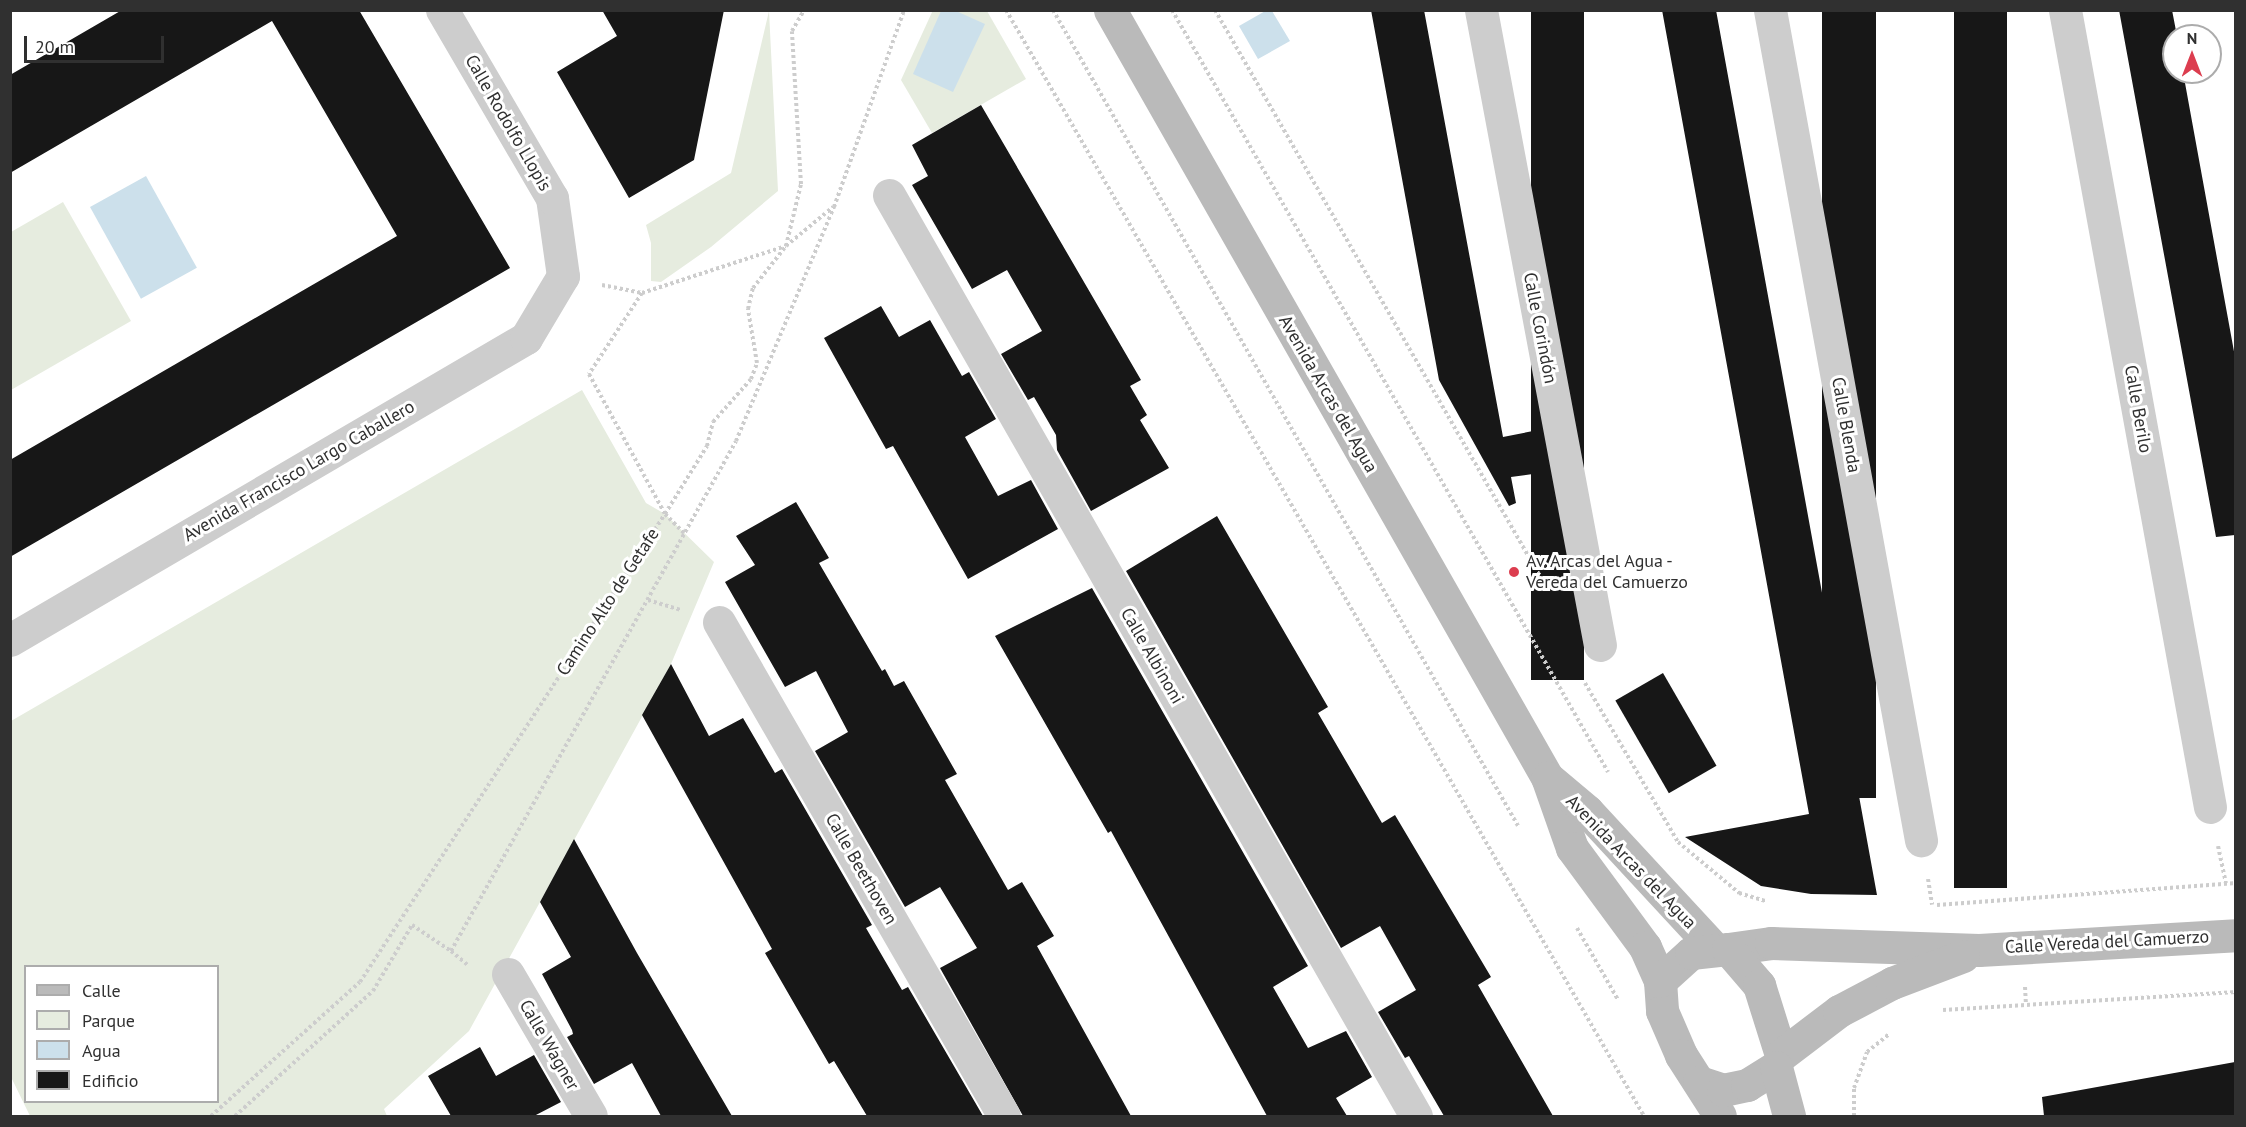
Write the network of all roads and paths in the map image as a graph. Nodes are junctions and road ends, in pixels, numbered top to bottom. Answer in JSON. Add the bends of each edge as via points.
{"nodes":[{"id":1,"x":442,"y":10,"type":"edge"},
{"id":2,"x":804,"y":10,"type":"edge"},
{"id":3,"x":904,"y":10,"type":"edge"},
{"id":4,"x":1006,"y":10,"type":"edge"},
{"id":5,"x":1053,"y":10,"type":"edge"},
{"id":6,"x":1110,"y":10,"type":"edge"},
{"id":7,"x":1173,"y":10,"type":"edge"},
{"id":8,"x":1215,"y":10,"type":"edge"},
{"id":9,"x":1481,"y":10,"type":"edge"},
{"id":10,"x":1770,"y":10,"type":"edge"},
{"id":11,"x":2065,"y":10,"type":"edge"},
{"id":12,"x":889,"y":195,"type":"dead end"},
{"id":13,"x":834,"y":207,"type":"junction"},
{"id":14,"x":786,"y":246,"type":"junction"},
{"id":15,"x":563,"y":276,"type":"junction"},
{"id":16,"x":642,"y":293,"type":"junction"},
{"id":17,"x":665,"y":514,"type":"junction"},
{"id":18,"x":684,"y":533,"type":"junction"},
{"id":19,"x":1548,"y":590,"type":"dead end"},
{"id":20,"x":718,"y":622,"type":"dead end"},
{"id":21,"x":10,"y":640,"type":"edge"},
{"id":22,"x":1600,"y":645,"type":"dead end"},
{"id":23,"x":1582,"y":673,"type":"dead end"},
{"id":24,"x":1547,"y":777,"type":"junction"},
{"id":25,"x":1614,"y":782,"type":"dead end"},
{"id":26,"x":2210,"y":807,"type":"dead end"},
{"id":27,"x":1521,"y":831,"type":"dead end"},
{"id":28,"x":1921,"y":840,"type":"dead end"},
{"id":29,"x":2235,"y":883,"type":"edge"},
{"id":30,"x":1773,"y":903,"type":"dead end"},
{"id":31,"x":1921,"y":906,"type":"dead end"},
{"id":32,"x":1574,"y":923,"type":"dead end"},
{"id":33,"x":2235,"y":935,"type":"edge"},
{"id":34,"x":1721,"y":949,"type":"junction"},
{"id":35,"x":1979,"y":950,"type":"junction"},
{"id":36,"x":508,"y":974,"type":"dead end"},
{"id":37,"x":1660,"y":981,"type":"junction"},
{"id":38,"x":2235,"y":992,"type":"edge"},
{"id":39,"x":1621,"y":1005,"type":"dead end"},
{"id":40,"x":1931,"y":1011,"type":"dead end"},
{"id":41,"x":1897,"y":1028,"type":"dead end"},
{"id":42,"x":1778,"y":1061,"type":"junction"},
{"id":43,"x":1700,"y":1082,"type":"junction"},
{"id":44,"x":211,"y":1116,"type":"edge"},
{"id":45,"x":235,"y":1116,"type":"edge"},
{"id":46,"x":591,"y":1116,"type":"edge"},
{"id":47,"x":1004,"y":1116,"type":"edge"},
{"id":48,"x":1416,"y":1116,"type":"edge"},
{"id":49,"x":1644,"y":1116,"type":"edge"},
{"id":50,"x":1720,"y":1116,"type":"edge"},
{"id":51,"x":1789,"y":1116,"type":"edge"},
{"id":52,"x":1854,"y":1116,"type":"edge"}],
"edges":[{"from":1,"to":15,"type":"street","name":"Calle Rodolfo Llopis","via":[[552,198]]},
{"from":2,"to":14,"type":"path","name":"Camino Alto de Getafe","via":[[792,31],[801,184]]},
{"from":3,"to":13,"type":"path"},
{"from":4,"to":49,"type":"path"},
{"from":5,"to":27,"type":"path"},
{"from":6,"to":24,"type":"street","name":"Avenida Arcas del Agua"},
{"from":7,"to":25,"type":"path"},
{"from":8,"to":19,"type":"path"},
{"from":9,"to":22,"type":"street","name":"Calle Corindón"},
{"from":10,"to":28,"type":"street","name":"Calle Blenda"},
{"from":11,"to":26,"type":"street","name":"Calle Berilo"},
{"from":12,"to":48,"type":"street","name":"Calle Albinoni"},
{"from":13,"to":14,"type":"path"},
{"from":13,"to":18,"type":"path","via":[[736,441]]},
{"from":14,"to":16,"type":"path"},
{"from":14,"to":17,"type":"path","name":"Camino Alto de Getafe","via":[[753,288],[748,309],[757,363],[751,379],[713,422],[707,446]]},
{"from":15,"to":16,"type":"path"},
{"from":15,"to":21,"type":"street","name":"Avenida Francisco Largo Caballero","via":[[526,338]]},
{"from":16,"to":17,"type":"path","via":[[589,374]]},
{"from":17,"to":18,"type":"path"},
{"from":17,"to":44,"type":"path","name":"Camino Alto de Getafe","via":[[360,982]]},
{"from":18,"to":45,"type":"path","via":[[451,951],[412,925],[373,991]]},
{"from":20,"to":47,"type":"street","name":"Calle Beethoven"},
{"from":23,"to":30,"type":"path","via":[[1678,842],[1739,893]]},
{"from":24,"to":34,"type":"street","name":"Avenida Arcas del Agua","via":[[1587,811]]},
{"from":24,"to":37,"type":"street","name":"Avenida Arcas del Agua","via":[[1572,848],[1644,947]]},
{"from":29,"to":31,"type":"path"},
{"from":32,"to":39,"type":"path"},
{"from":33,"to":35,"type":"street","name":"Calle Vereda del Camuerzo"},
{"from":34,"to":35,"type":"street","name":"Calle Vereda del Camuerzo","via":[[1771,944]]},
{"from":34,"to":37,"type":"street","via":[[1691,953]]},
{"from":34,"to":42,"type":"street","via":[[1759,985]]},
{"from":35,"to":42,"type":"street","name":"Calle Vereda del Camuerzo","via":[[1892,983],[1839,1011]]},
{"from":36,"to":46,"type":"street","name":"Calle Wagner"},
{"from":37,"to":43,"type":"street","via":[[1662,1011],[1681,1055]]},
{"from":38,"to":40,"type":"path"},
{"from":41,"to":52,"type":"path","via":[[1867,1052],[1854,1088]]},
{"from":42,"to":43,"type":"street","via":[[1747,1085],[1723,1090]]},
{"from":42,"to":51,"type":"street"},
{"from":43,"to":50,"type":"street"}]}
